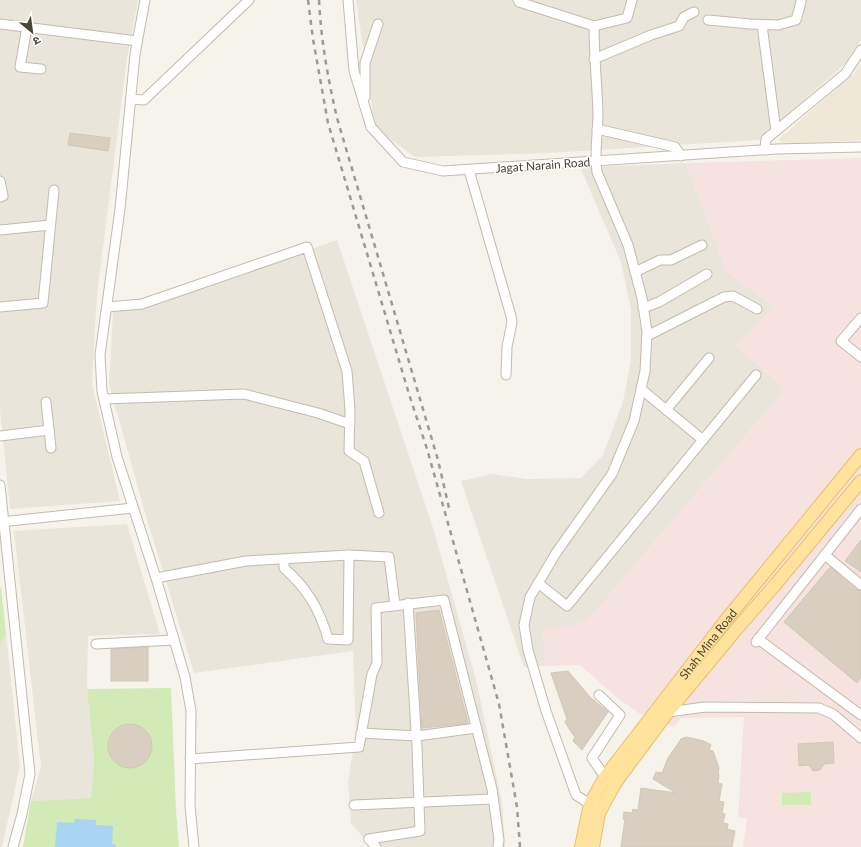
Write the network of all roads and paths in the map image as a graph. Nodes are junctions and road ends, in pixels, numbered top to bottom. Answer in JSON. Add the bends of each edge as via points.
{"nodes":[{"id":1,"x":145,"y":0,"type":"edge"},
{"id":2,"x":249,"y":0,"type":"edge"},
{"id":3,"x":348,"y":0,"type":"edge"},
{"id":4,"x":518,"y":0,"type":"edge"},
{"id":5,"x":632,"y":0,"type":"edge"},
{"id":6,"x":801,"y":0,"type":"edge"},
{"id":7,"x":694,"y":12,"type":"dead end"},
{"id":8,"x":708,"y":20,"type":"dead end"},
{"id":9,"x":0,"y":24,"type":"edge"},
{"id":10,"x":378,"y":24,"type":"dead end"},
{"id":11,"x":762,"y":25,"type":"junction"},
{"id":12,"x":594,"y":26,"type":"junction"},
{"id":13,"x":27,"y":27,"type":"junction"},
{"id":14,"x":137,"y":41,"type":"junction"},
{"id":15,"x":861,"y":50,"type":"edge"},
{"id":16,"x":594,"y":59,"type":"junction"},
{"id":17,"x":41,"y":69,"type":"dead end"},
{"id":18,"x":131,"y":99,"type":"junction"},
{"id":19,"x":365,"y":107,"type":"junction"},
{"id":20,"x":597,"y":129,"type":"junction"},
{"id":21,"x":776,"y":131,"type":"junction"},
{"id":22,"x":861,"y":147,"type":"edge"},
{"id":23,"x":766,"y":150,"type":"junction"},
{"id":24,"x":681,"y":156,"type":"junction"},
{"id":25,"x":595,"y":162,"type":"junction"},
{"id":26,"x":469,"y":170,"type":"junction"},
{"id":27,"x":0,"y":181,"type":"edge"},
{"id":28,"x":54,"y":190,"type":"dead end"},
{"id":29,"x":0,"y":197,"type":"edge"},
{"id":30,"x":50,"y":225,"type":"junction"},
{"id":31,"x":0,"y":230,"type":"edge"},
{"id":32,"x":702,"y":245,"type":"dead end"},
{"id":33,"x":635,"y":272,"type":"junction"},
{"id":34,"x":707,"y":274,"type":"dead end"},
{"id":35,"x":0,"y":307,"type":"edge"},
{"id":36,"x":107,"y":307,"type":"junction"},
{"id":37,"x":643,"y":308,"type":"junction"},
{"id":38,"x":757,"y":309,"type":"dead end"},
{"id":39,"x":861,"y":318,"type":"edge"},
{"id":40,"x":647,"y":336,"type":"junction"},
{"id":41,"x":861,"y":357,"type":"edge"},
{"id":42,"x":708,"y":358,"type":"dead end"},
{"id":43,"x":506,"y":375,"type":"dead end"},
{"id":44,"x":756,"y":375,"type":"dead end"},
{"id":45,"x":641,"y":389,"type":"junction"},
{"id":46,"x":104,"y":399,"type":"junction"},
{"id":47,"x":46,"y":402,"type":"dead end"},
{"id":48,"x":666,"y":410,"type":"junction"},
{"id":49,"x":350,"y":424,"type":"junction"},
{"id":50,"x":49,"y":430,"type":"junction"},
{"id":51,"x":0,"y":436,"type":"edge"},
{"id":52,"x":703,"y":440,"type":"junction"},
{"id":53,"x":51,"y":448,"type":"dead end"},
{"id":54,"x":861,"y":455,"type":"edge"},
{"id":55,"x":841,"y":480,"type":"junction"},
{"id":56,"x":861,"y":481,"type":"edge"},
{"id":57,"x":0,"y":485,"type":"edge"},
{"id":58,"x":853,"y":491,"type":"junction"},
{"id":59,"x":133,"y":508,"type":"junction"},
{"id":60,"x":861,"y":509,"type":"edge"},
{"id":61,"x":379,"y":513,"type":"dead end"},
{"id":62,"x":2,"y":522,"type":"edge"},
{"id":63,"x":349,"y":555,"type":"junction"},
{"id":64,"x":824,"y":555,"type":"junction"},
{"id":65,"x":284,"y":559,"type":"junction"},
{"id":66,"x":156,"y":578,"type":"junction"},
{"id":67,"x":759,"y":581,"type":"junction"},
{"id":68,"x":538,"y":583,"type":"junction"},
{"id":69,"x":861,"y":585,"type":"edge"},
{"id":70,"x":771,"y":590,"type":"junction"},
{"id":71,"x":408,"y":603,"type":"junction"},
{"id":72,"x":395,"y":605,"type":"junction"},
{"id":73,"x":174,"y":640,"type":"junction"},
{"id":74,"x":96,"y":644,"type":"dead end"},
{"id":75,"x":599,"y":695,"type":"dead end"},
{"id":76,"x":664,"y":709,"type":"junction"},
{"id":77,"x":861,"y":715,"type":"edge"},
{"id":78,"x":476,"y":728,"type":"junction"},
{"id":79,"x":361,"y":733,"type":"junction"},
{"id":80,"x":416,"y":736,"type":"junction"},
{"id":81,"x":861,"y":738,"type":"edge"},
{"id":82,"x":190,"y":759,"type":"junction"},
{"id":83,"x":605,"y":777,"type":"junction"},
{"id":84,"x":493,"y":799,"type":"junction"},
{"id":85,"x":419,"y":802,"type":"junction"},
{"id":86,"x":354,"y":805,"type":"dead end"},
{"id":87,"x":595,"y":806,"type":"junction"},
{"id":88,"x":13,"y":847,"type":"edge"},
{"id":89,"x":194,"y":847,"type":"edge"},
{"id":90,"x":376,"y":847,"type":"edge"},
{"id":91,"x":498,"y":847,"type":"edge"},
{"id":92,"x":581,"y":847,"type":"edge"},
{"id":93,"x":593,"y":847,"type":"edge"}],
"edges":[{"from":1,"to":14,"type":"street"},
{"from":2,"to":18,"type":"street","via":[[144,100]]},
{"from":3,"to":19,"type":"street","name":"Jagat Narain Road","via":[[354,71]]},
{"from":4,"to":12,"type":"street"},
{"from":5,"to":12,"type":"street","via":[[627,18]]},
{"from":6,"to":11,"type":"street","via":[[796,20],[778,25]]},
{"from":7,"to":16,"type":"street","via":[[684,17],[679,26]]},
{"from":8,"to":11,"type":"street"},
{"from":9,"to":13,"type":"street"},
{"from":10,"to":19,"type":"street","via":[[365,63]]},
{"from":11,"to":21,"type":"street"},
{"from":12,"to":16,"type":"street"},
{"from":13,"to":14,"type":"street"},
{"from":13,"to":17,"type":"street","via":[[20,67]]},
{"from":14,"to":18,"type":"street"},
{"from":15,"to":21,"type":"street","via":[[845,74]]},
{"from":16,"to":20,"type":"street"},
{"from":18,"to":36,"type":"street"},
{"from":19,"to":26,"type":"street","name":"Jagat Narain Road","via":[[371,127],[403,162],[443,171]]},
{"from":20,"to":24,"type":"street","via":[[675,147]]},
{"from":20,"to":25,"type":"street"},
{"from":21,"to":23,"type":"street","via":[[766,139]]},
{"from":22,"to":23,"type":"street","name":"Jagat Narain Road"},
{"from":23,"to":24,"type":"street","name":"Jagat Narain Road"},
{"from":24,"to":25,"type":"street","name":"Jagat Narain Road"},
{"from":25,"to":26,"type":"street","name":"Jagat Narain Road"},
{"from":25,"to":33,"type":"street","via":[[628,245]]},
{"from":26,"to":43,"type":"street","via":[[511,316]]},
{"from":27,"to":29,"type":"street","via":[[3,196]]},
{"from":28,"to":30,"type":"street"},
{"from":30,"to":31,"type":"street"},
{"from":30,"to":35,"type":"street","via":[[43,303]]},
{"from":32,"to":33,"type":"street","via":[[671,260],[660,260]]},
{"from":33,"to":37,"type":"street"},
{"from":34,"to":37,"type":"street","via":[[659,302]]},
{"from":36,"to":46,"type":"street","via":[[100,355]]},
{"from":36,"to":49,"type":"street","via":[[142,304],[308,247],[347,371]]},
{"from":37,"to":40,"type":"street"},
{"from":38,"to":40,"type":"street","via":[[733,296],[724,297]]},
{"from":39,"to":41,"type":"street","via":[[841,341]]},
{"from":40,"to":45,"type":"street","via":[[646,371]]},
{"from":42,"to":48,"type":"street"},
{"from":44,"to":52,"type":"street"},
{"from":45,"to":48,"type":"street"},
{"from":45,"to":68,"type":"street","via":[[634,421],[612,474]]},
{"from":46,"to":49,"type":"street","via":[[244,394]]},
{"from":46,"to":59,"type":"street","via":[[117,457]]},
{"from":47,"to":50,"type":"street"},
{"from":48,"to":52,"type":"street"},
{"from":49,"to":61,"type":"street","via":[[350,451],[364,461]]},
{"from":50,"to":51,"type":"street"},
{"from":50,"to":53,"type":"street"},
{"from":52,"to":68,"type":"street","via":[[567,606]]},
{"from":54,"to":55,"type":"main road","name":"Shah Mina Road"},
{"from":55,"to":58,"type":"main road"},
{"from":55,"to":67,"type":"main road","name":"Shah Mina Road"},
{"from":56,"to":58,"type":"main road","name":"Shah Mina Road"},
{"from":57,"to":62,"type":"street"},
{"from":58,"to":70,"type":"main road","name":"Shah Mina Road"},
{"from":59,"to":62,"type":"street"},
{"from":59,"to":66,"type":"street"},
{"from":60,"to":64,"type":"street"},
{"from":62,"to":88,"type":"street","via":[[30,774]]},
{"from":63,"to":65,"type":"street"},
{"from":63,"to":65,"type":"street","via":[[348,640],[328,639],[311,597],[284,568]]},
{"from":63,"to":72,"type":"street","via":[[389,558]]},
{"from":64,"to":69,"type":"street"},
{"from":64,"to":77,"type":"street","via":[[757,641]]},
{"from":65,"to":66,"type":"street","via":[[246,561]]},
{"from":66,"to":73,"type":"street"},
{"from":67,"to":70,"type":"main road"},
{"from":67,"to":76,"type":"main road","name":"Shah Mina Road","via":[[725,621]]},
{"from":68,"to":87,"type":"street","via":[[530,597],[524,625],[528,650],[546,711],[576,795]]},
{"from":70,"to":76,"type":"main road","name":"Shah Mina Road"},
{"from":71,"to":72,"type":"street"},
{"from":71,"to":78,"type":"street","via":[[444,600]]},
{"from":71,"to":80,"type":"street"},
{"from":72,"to":79,"type":"street","via":[[376,608],[378,663],[372,674]]},
{"from":73,"to":74,"type":"street"},
{"from":73,"to":82,"type":"street","via":[[185,677],[190,711]]},
{"from":75,"to":83,"type":"street","via":[[620,715],[592,758]]},
{"from":76,"to":81,"type":"street","via":[[819,708],[833,714]]},
{"from":76,"to":83,"type":"main road","name":"Shah Mina Road"},
{"from":76,"to":87,"type":"main road","name":"Shah Mina Road","via":[[616,782]]},
{"from":78,"to":80,"type":"street"},
{"from":78,"to":84,"type":"street"},
{"from":79,"to":80,"type":"street"},
{"from":79,"to":82,"type":"street","via":[[359,747]]},
{"from":80,"to":85,"type":"street"},
{"from":82,"to":89,"type":"street","via":[[190,806]]},
{"from":83,"to":87,"type":"main road","name":"Shah Mina Road"},
{"from":84,"to":85,"type":"street"},
{"from":84,"to":91,"type":"street"},
{"from":85,"to":86,"type":"street"},
{"from":85,"to":90,"type":"street","via":[[420,831],[368,839]]},
{"from":87,"to":92,"type":"main road","name":"Shah Mina Road"},
{"from":87,"to":93,"type":"main road","name":"Shah Mina Road"}]}
